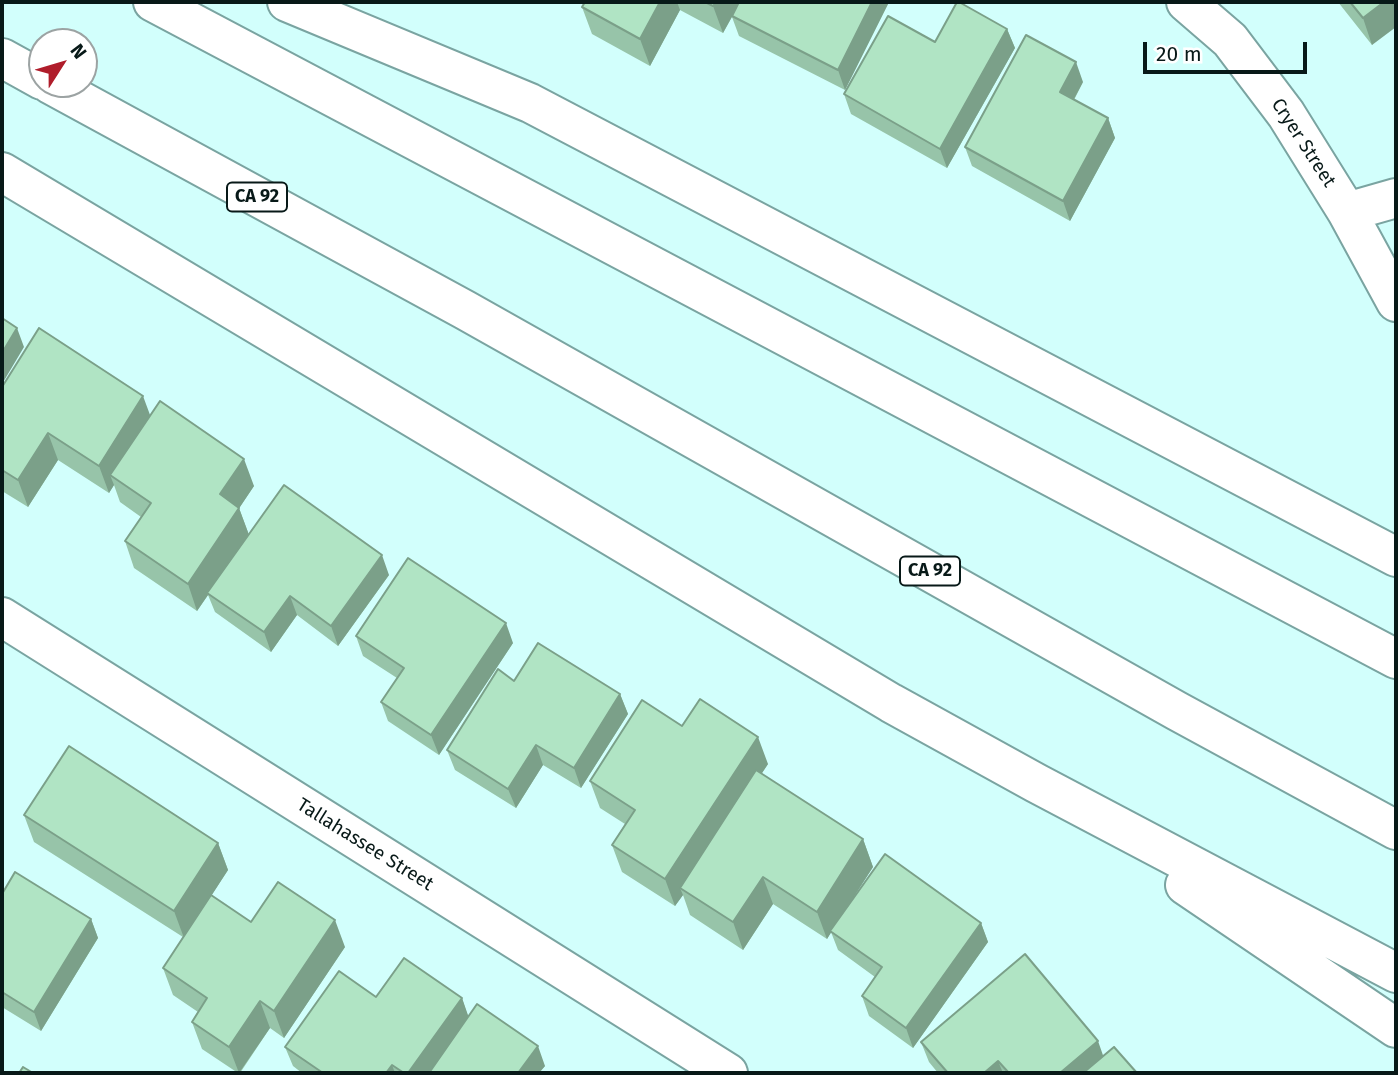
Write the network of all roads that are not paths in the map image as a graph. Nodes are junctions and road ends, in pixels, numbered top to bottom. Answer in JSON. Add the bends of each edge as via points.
{"nodes":[{"id":1,"x":153,"y":2,"type":"edge"},
{"id":2,"x":287,"y":2,"type":"edge"},
{"id":3,"x":1186,"y":2,"type":"edge"},
{"id":4,"x":2,"y":58,"type":"edge"},
{"id":5,"x":28,"y":72,"type":"edge"},
{"id":6,"x":76,"y":98,"type":"edge"},
{"id":7,"x":2,"y":172,"type":"edge"},
{"id":8,"x":1396,"y":198,"type":"edge"},
{"id":9,"x":1347,"y":212,"type":"junction"},
{"id":10,"x":1396,"y":302,"type":"edge"},
{"id":11,"x":1396,"y":557,"type":"edge"},
{"id":12,"x":2,"y":617,"type":"edge"},
{"id":13,"x":1396,"y":659,"type":"edge"},
{"id":14,"x":1036,"y":783,"type":"junction"},
{"id":15,"x":1396,"y":830,"type":"edge"},
{"id":16,"x":1396,"y":973,"type":"edge"},
{"id":17,"x":1396,"y":1028,"type":"edge"},
{"id":18,"x":728,"y":1073,"type":"edge"}],
"edges":[{"from":1,"to":13,"type":"main road"},
{"from":2,"to":11,"type":"main road","via":[[530,103]]},
{"from":3,"to":9,"type":"main road","name":"Cryer Street","via":[[1230,40],[1286,114]]},
{"from":4,"to":5,"type":"main road"},
{"from":6,"to":15,"type":"main road","number":"CA 92"},
{"from":7,"to":14,"type":"main road","via":[[891,703]]},
{"from":8,"to":9,"type":"main road"},
{"from":9,"to":10,"type":"main road","name":"Cryer Street"},
{"from":12,"to":18,"type":"main road","name":"Tallahassee Street"},
{"from":14,"to":16,"type":"main road"},
{"from":14,"to":17,"type":"main road"}]}
